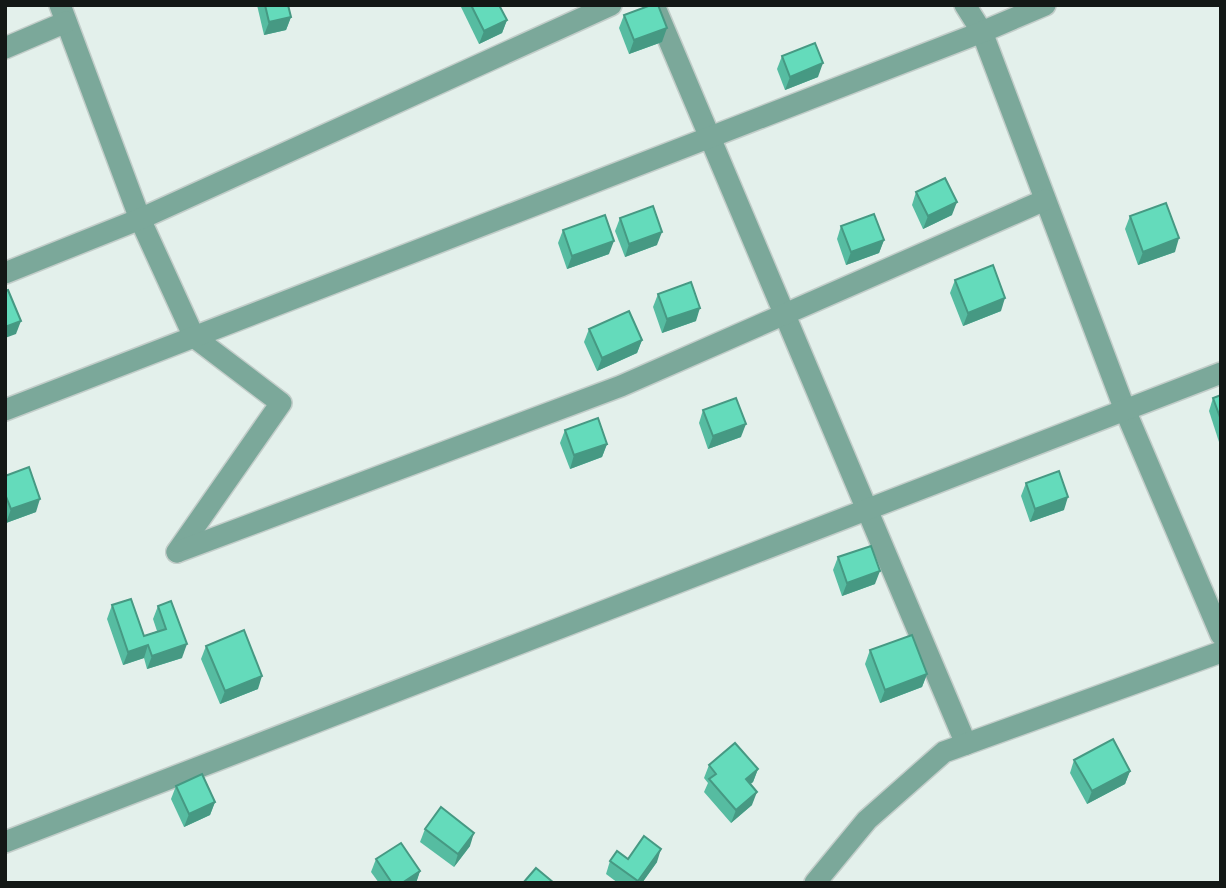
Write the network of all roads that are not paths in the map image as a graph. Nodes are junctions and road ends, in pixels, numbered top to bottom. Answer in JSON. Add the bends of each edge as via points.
{"nodes":[{"id":1,"x":611,"y":5,"type":"edge"},
{"id":2,"x":654,"y":5,"type":"edge"},
{"id":3,"x":965,"y":5,"type":"edge"},
{"id":4,"x":1045,"y":5,"type":"edge"},
{"id":5,"x":63,"y":13,"type":"edge"},
{"id":6,"x":982,"y":32,"type":"junction"},
{"id":7,"x":5,"y":48,"type":"edge"},
{"id":8,"x":709,"y":138,"type":"junction"},
{"id":9,"x":1045,"y":200,"type":"junction"},
{"id":10,"x":140,"y":219,"type":"junction"},
{"id":11,"x":5,"y":273,"type":"edge"},
{"id":12,"x":783,"y":315,"type":"junction"},
{"id":13,"x":194,"y":337,"type":"junction"},
{"id":14,"x":1221,"y":373,"type":"edge"},
{"id":15,"x":5,"y":410,"type":"edge"},
{"id":16,"x":1125,"y":410,"type":"junction"},
{"id":17,"x":866,"y":509,"type":"junction"},
{"id":18,"x":1221,"y":635,"type":"edge"},
{"id":19,"x":1221,"y":652,"type":"edge"},
{"id":20,"x":966,"y":744,"type":"junction"},
{"id":21,"x":5,"y":842,"type":"edge"},
{"id":22,"x":815,"y":883,"type":"edge"}],
"edges":[{"from":1,"to":10,"type":"street"},
{"from":2,"to":8,"type":"street"},
{"from":3,"to":6,"type":"street"},
{"from":4,"to":6,"type":"street"},
{"from":5,"to":7,"type":"street"},
{"from":5,"to":10,"type":"street"},
{"from":6,"to":8,"type":"street"},
{"from":6,"to":9,"type":"street"},
{"from":8,"to":12,"type":"street"},
{"from":8,"to":13,"type":"street"},
{"from":9,"to":12,"type":"street"},
{"from":9,"to":16,"type":"street"},
{"from":10,"to":11,"type":"street"},
{"from":10,"to":13,"type":"street"},
{"from":12,"to":13,"type":"street","via":[[621,386],[177,552],[282,403]]},
{"from":12,"to":17,"type":"street"},
{"from":13,"to":15,"type":"street"},
{"from":14,"to":16,"type":"street"},
{"from":16,"to":17,"type":"street"},
{"from":16,"to":18,"type":"street"},
{"from":17,"to":20,"type":"street"},
{"from":17,"to":21,"type":"street"},
{"from":19,"to":20,"type":"street"},
{"from":20,"to":22,"type":"street","via":[[944,752],[867,820]]}]}
